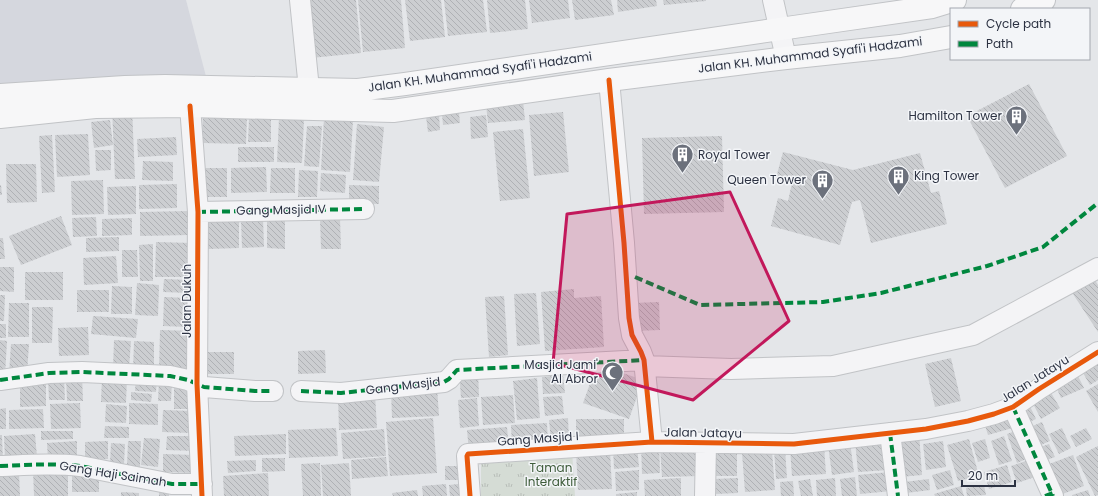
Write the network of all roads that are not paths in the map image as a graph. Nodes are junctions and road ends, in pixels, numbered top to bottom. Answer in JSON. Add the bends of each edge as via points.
{"nodes":[{"id":1,"x":300,"y":0,"type":"edge"},
{"id":2,"x":773,"y":0,"type":"edge"},
{"id":3,"x":955,"y":0,"type":"edge"},
{"id":4,"x":1044,"y":0,"type":"edge"},
{"id":5,"x":1024,"y":8,"type":"edge"},
{"id":6,"x":780,"y":29,"type":"junction"},
{"id":7,"x":950,"y":37,"type":"edge"},
{"id":8,"x":786,"y":58,"type":"junction"},
{"id":9,"x":609,"y":80,"type":"junction"},
{"id":10,"x":309,"y":89,"type":"junction"},
{"id":11,"x":0,"y":95,"type":"edge"},
{"id":12,"x":190,"y":106,"type":"junction"},
{"id":13,"x":0,"y":117,"type":"edge"},
{"id":14,"x":364,"y":208,"type":"dead end"},
{"id":15,"x":198,"y":212,"type":"junction"},
{"id":16,"x":1098,"y":268,"type":"edge"},
{"id":17,"x":1098,"y":352,"type":"edge"},
{"id":18,"x":644,"y":363,"type":"junction"},
{"id":19,"x":0,"y":380,"type":"edge"},
{"id":20,"x":197,"y":384,"type":"junction"},
{"id":21,"x":273,"y":391,"type":"dead end"},
{"id":22,"x":301,"y":391,"type":"dead end"},
{"id":23,"x":1013,"y":407,"type":"junction"},
{"id":24,"x":890,"y":433,"type":"junction"},
{"id":25,"x":652,"y":442,"type":"junction"},
{"id":26,"x":706,"y":443,"type":"junction"},
{"id":27,"x":0,"y":466,"type":"edge"},
{"id":28,"x":202,"y":490,"type":"edge"},
{"id":29,"x":1050,"y":495,"type":"edge"},
{"id":30,"x":470,"y":496,"type":"edge"},
{"id":31,"x":706,"y":496,"type":"edge"},
{"id":32,"x":898,"y":496,"type":"edge"}],
"edges":[{"from":1,"to":10,"type":"street"},
{"from":2,"to":6,"type":"street"},
{"from":3,"to":6,"type":"main road","name":"Jalan KH. Muhammad Syafi'i Hadzami","via":[[932,7]]},
{"from":4,"to":5,"type":"main road"},
{"from":6,"to":8,"type":"street"},
{"from":6,"to":10,"type":"main road","name":"Jalan KH. Muhammad Syafi'i Hadzami","via":[[358,90]]},
{"from":7,"to":8,"type":"main road","name":"Jalan KH. Muhammad Syafi'i Hadzami","via":[[900,46]]},
{"from":8,"to":9,"type":"main road","name":"Jalan KH. Muhammad Syafi'i Hadzami"},
{"from":9,"to":12,"type":"main road","name":"Jalan KH. Muhammad Syafi'i Hadzami","via":[[394,111]]},
{"from":9,"to":18,"type":"street","name":"Jalan Jatayu","via":[[629,318],[632,335]]},
{"from":10,"to":11,"type":"main road","name":"Jalan KH. Muhammad Syafi'i Hadzami","via":[[165,86]]},
{"from":12,"to":13,"type":"main road","name":"Jalan KH. Muhammad Syafi'i Hadzami","via":[[95,108]]},
{"from":12,"to":15,"type":"street","name":"Jalan Dukuh"},
{"from":14,"to":15,"type":"street","name":"Gang Masjid IV"},
{"from":15,"to":20,"type":"street","name":"Jalan Dukuh"},
{"from":16,"to":18,"type":"street","name":"Gang Masjid","via":[[973,335],[833,366],[731,370]]},
{"from":17,"to":23,"type":"street","name":"Jalan Jatayu"},
{"from":18,"to":22,"type":"street","name":"Gang Masjid","via":[[457,370],[444,382],[341,393]]},
{"from":18,"to":25,"type":"street","name":"Jalan Jatayu"},
{"from":19,"to":20,"type":"street","via":[[49,373],[82,372],[170,376]]},
{"from":20,"to":21,"type":"street","via":[[212,388]]},
{"from":20,"to":28,"type":"street","name":"Jalan Dukuh"},
{"from":23,"to":24,"type":"street","name":"Jalan Jatayu","via":[[968,421]]},
{"from":23,"to":29,"type":"street"},
{"from":24,"to":26,"type":"street","name":"Jalan Jatayu","via":[[794,444]]},
{"from":24,"to":32,"type":"street"},
{"from":25,"to":26,"type":"street","name":"Jalan Jatayu"},
{"from":25,"to":30,"type":"street","name":"Gang Masjid I","via":[[468,454]]},
{"from":26,"to":31,"type":"street","name":"Jalan Jatayu"},
{"from":27,"to":28,"type":"street","name":"Gang Haji Saimah","via":[[80,466]]}]}
